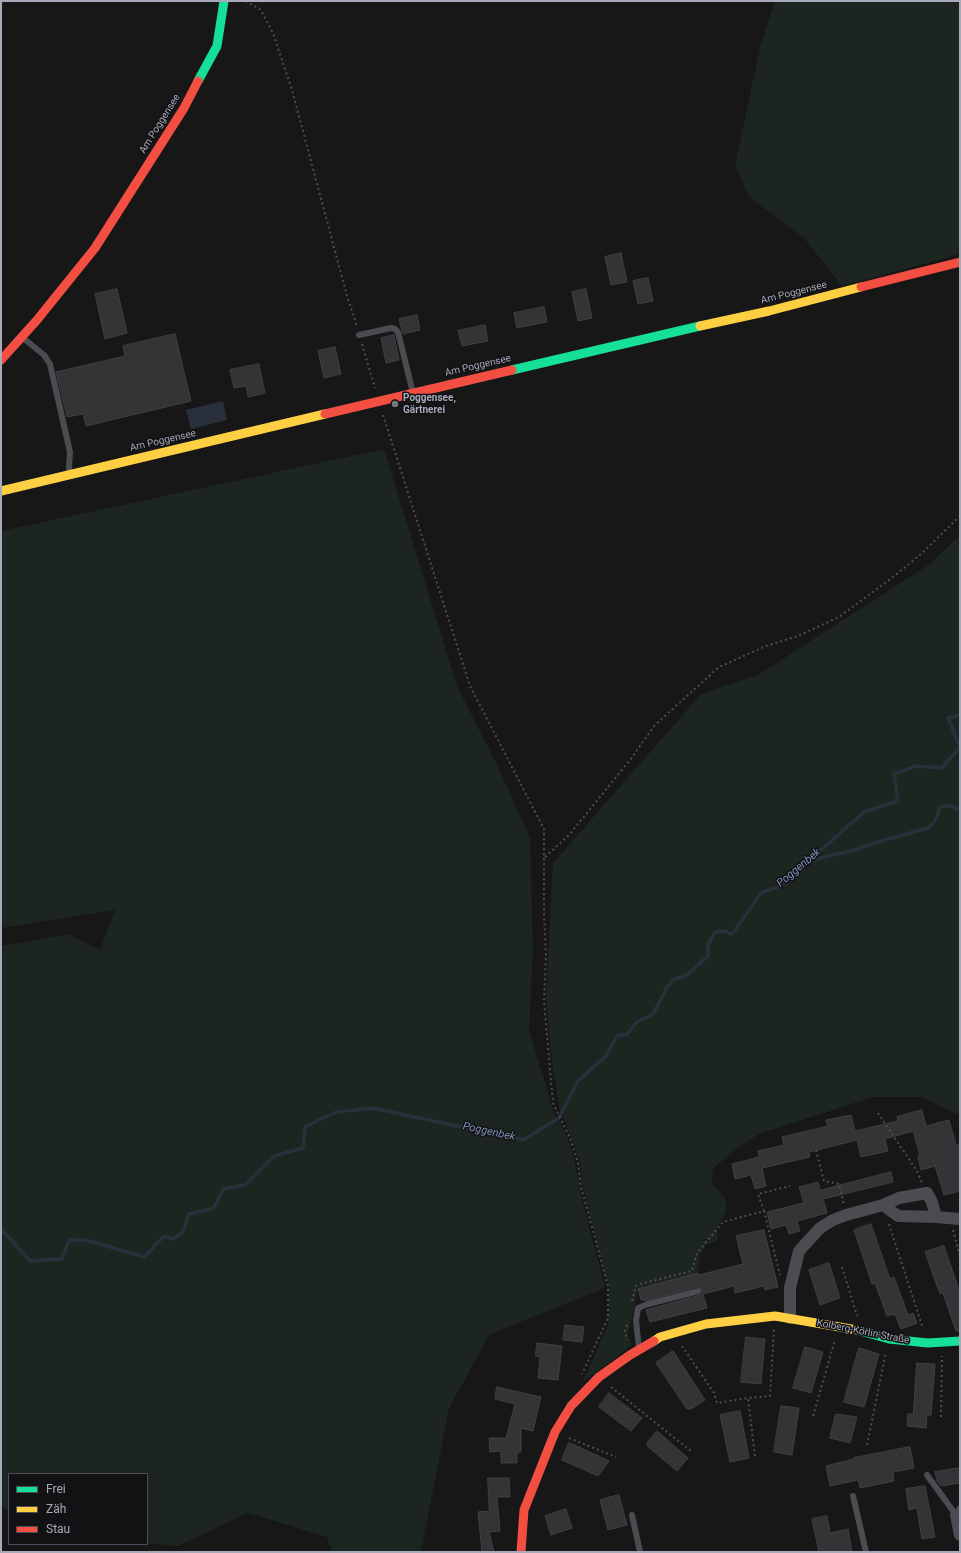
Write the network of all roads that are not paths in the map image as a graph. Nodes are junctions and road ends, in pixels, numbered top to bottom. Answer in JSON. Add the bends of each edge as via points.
{"nodes":[{"id":1,"x":224,"y":1,"type":"edge"},
{"id":2,"x":960,"y":262,"type":"edge"},
{"id":3,"x":359,"y":335,"type":"road end"},
{"id":4,"x":22,"y":337,"type":"junction"},
{"id":5,"x":1,"y":360,"type":"edge"},
{"id":6,"x":413,"y":393,"type":"junction"},
{"id":7,"x":70,"y":474,"type":"junction"},
{"id":8,"x":1,"y":491,"type":"edge"},
{"id":9,"x":883,"y":1205,"type":"junction"},
{"id":10,"x":936,"y":1218,"type":"junction"},
{"id":11,"x":955,"y":1219,"type":"edge"},
{"id":12,"x":699,"y":1291,"type":"dead end"},
{"id":13,"x":790,"y":1318,"type":"junction"},
{"id":14,"x":960,"y":1340,"type":"edge"},
{"id":15,"x":639,"y":1350,"type":"junction"},
{"id":16,"x":927,"y":1475,"type":"dead end"},
{"id":17,"x":852,"y":1496,"type":"dead end"},
{"id":18,"x":632,"y":1515,"type":"dead end"},
{"id":19,"x":959,"y":1522,"type":"edge"},
{"id":20,"x":521,"y":1552,"type":"edge"},
{"id":21,"x":640,"y":1552,"type":"edge"},
{"id":22,"x":866,"y":1552,"type":"edge"}],
"edges":[{"from":1,"to":4,"type":"street","name":"Am Poggensee","via":[[217,46],[184,108],[95,248]]},
{"from":2,"to":6,"type":"street","name":"Am Poggensee","via":[[769,311]]},
{"from":3,"to":6,"type":"lane","via":[[395,329],[398,332]]},
{"from":4,"to":5,"type":"street","name":"Am Poggensee"},
{"from":4,"to":7,"type":"lane","via":[[44,355],[50,364],[70,452]]},
{"from":6,"to":7,"type":"street","name":"Am Poggensee"},
{"from":7,"to":8,"type":"street","name":"Am Poggensee"},
{"from":9,"to":10,"type":"street","via":[[898,1216]]},
{"from":9,"to":10,"type":"street","via":[[899,1198],[927,1193]]},
{"from":9,"to":13,"type":"street","via":[[832,1220],[820,1228],[799,1251],[790,1288]]},
{"from":10,"to":11,"type":"street"},
{"from":12,"to":15,"type":"lane","via":[[638,1308],[636,1321]]},
{"from":13,"to":14,"type":"street","name":"Kolberg-Körlin-Straße","via":[[862,1331],[889,1339],[928,1343]]},
{"from":13,"to":15,"type":"street","name":"Kolberg-Körlin-Straße","via":[[775,1316],[706,1324],[660,1337]]},
{"from":15,"to":20,"type":"street","name":"Kolberg-Körlin-Straße","via":[[599,1377],[571,1406],[554,1432],[524,1510]]},
{"from":16,"to":19,"type":"lane"},
{"from":17,"to":22,"type":"lane"},
{"from":18,"to":21,"type":"lane"}]}
